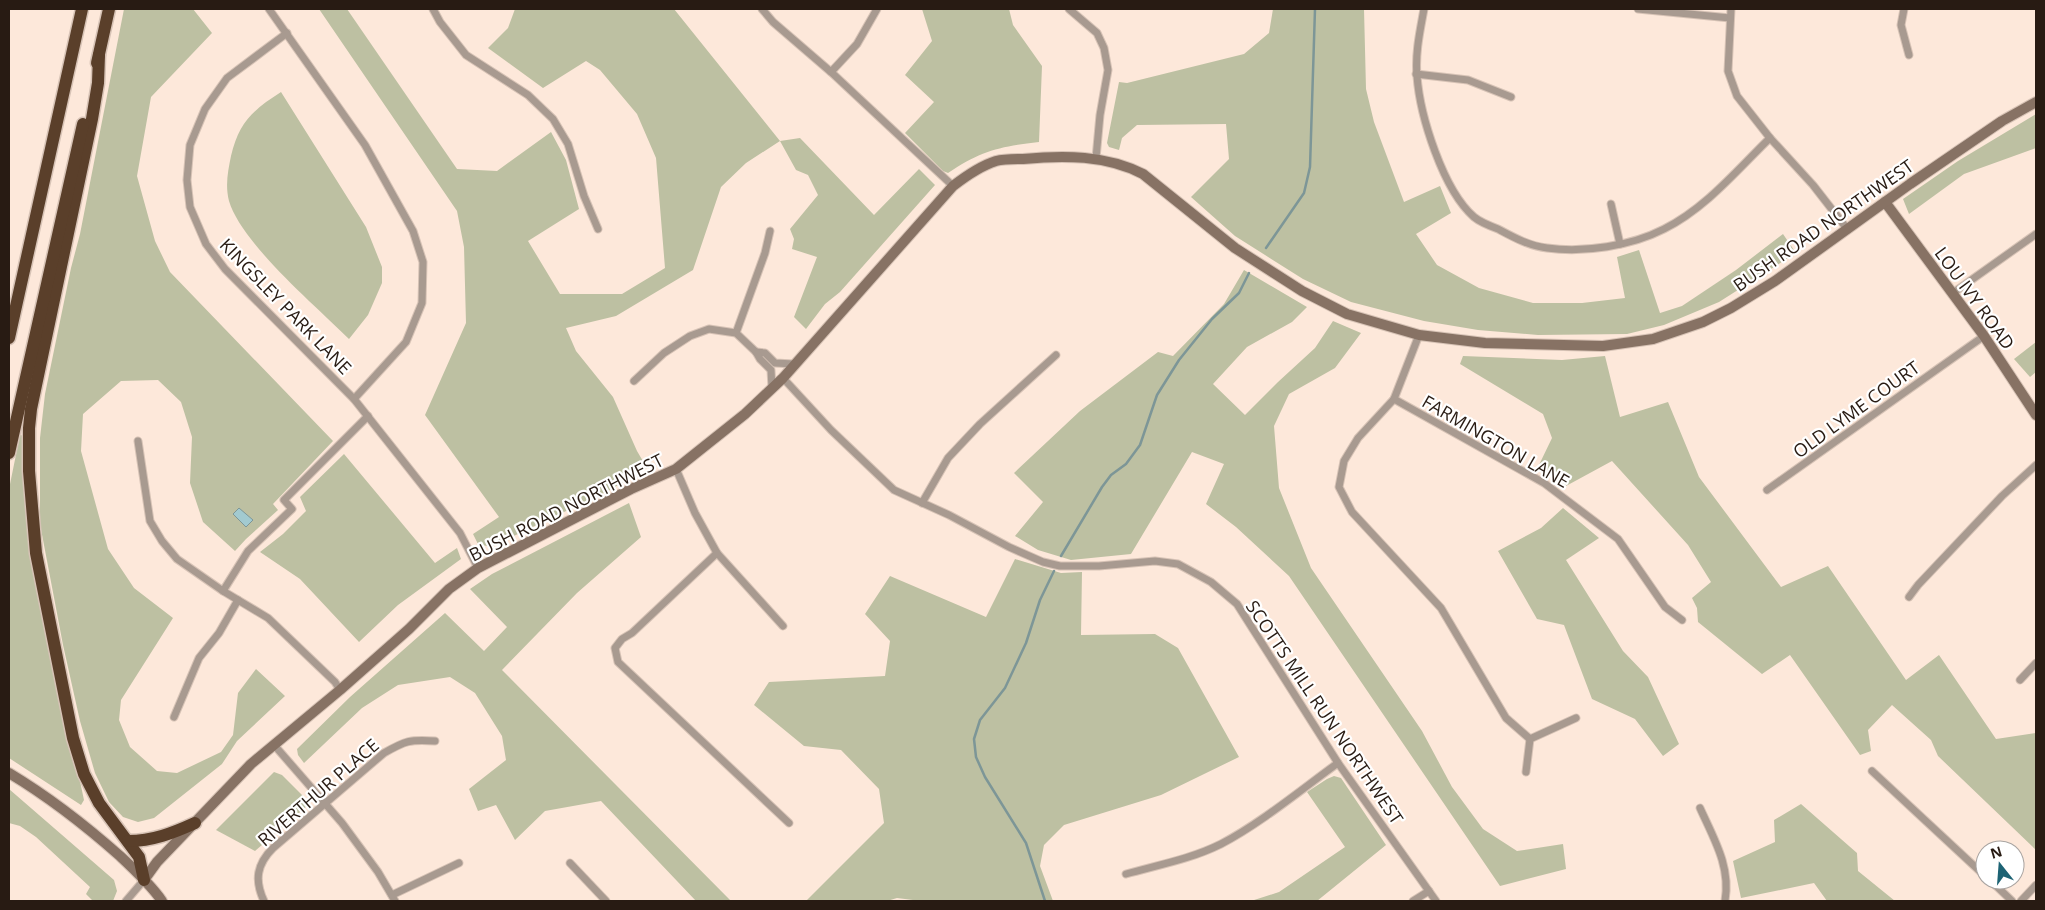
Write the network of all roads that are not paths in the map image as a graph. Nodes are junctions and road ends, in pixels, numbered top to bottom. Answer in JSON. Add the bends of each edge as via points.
{"nodes":[{"id":1,"x":82,"y":9,"type":"edge"},
{"id":2,"x":109,"y":9,"type":"edge"},
{"id":3,"x":269,"y":9,"type":"edge"},
{"id":4,"x":432,"y":9,"type":"edge"},
{"id":5,"x":762,"y":9,"type":"edge"},
{"id":6,"x":877,"y":9,"type":"edge"},
{"id":7,"x":1069,"y":9,"type":"edge"},
{"id":8,"x":1424,"y":9,"type":"edge"},
{"id":9,"x":1638,"y":9,"type":"edge"},
{"id":10,"x":1731,"y":9,"type":"edge"},
{"id":11,"x":1904,"y":9,"type":"edge"},
{"id":12,"x":1730,"y":18,"type":"junction"},
{"id":13,"x":286,"y":33,"type":"junction"},
{"id":14,"x":99,"y":55,"type":"junction"},
{"id":15,"x":1909,"y":55,"type":"dead end"},
{"id":16,"x":831,"y":72,"type":"junction"},
{"id":17,"x":1416,"y":74,"type":"junction"},
{"id":18,"x":1512,"y":96,"type":"dead end"},
{"id":19,"x":2036,"y":102,"type":"edge"},
{"id":20,"x":1770,"y":138,"type":"junction"},
{"id":21,"x":1096,"y":158,"type":"junction"},
{"id":22,"x":953,"y":186,"type":"junction"},
{"id":23,"x":1885,"y":202,"type":"junction"},
{"id":24,"x":1611,"y":204,"type":"dead end"},
{"id":25,"x":598,"y":229,"type":"dead end"},
{"id":26,"x":1848,"y":230,"type":"junction"},
{"id":27,"x":770,"y":231,"type":"dead end"},
{"id":28,"x":2036,"y":234,"type":"edge"},
{"id":29,"x":1620,"y":244,"type":"junction"},
{"id":30,"x":1953,"y":293,"type":"junction"},
{"id":31,"x":736,"y":333,"type":"junction"},
{"id":32,"x":1419,"y":335,"type":"junction"},
{"id":33,"x":1984,"y":336,"type":"junction"},
{"id":34,"x":9,"y":338,"type":"edge"},
{"id":35,"x":756,"y":352,"type":"junction"},
{"id":36,"x":1056,"y":355,"type":"dead end"},
{"id":37,"x":794,"y":364,"type":"junction"},
{"id":38,"x":783,"y":378,"type":"junction"},
{"id":39,"x":634,"y":381,"type":"dead end"},
{"id":40,"x":772,"y":388,"type":"junction"},
{"id":41,"x":354,"y":399,"type":"junction"},
{"id":42,"x":1394,"y":399,"type":"junction"},
{"id":43,"x":2036,"y":415,"type":"edge"},
{"id":44,"x":368,"y":416,"type":"junction"},
{"id":45,"x":138,"y":441,"type":"dead end"},
{"id":46,"x":9,"y":453,"type":"edge"},
{"id":47,"x":2036,"y":465,"type":"edge"},
{"id":48,"x":676,"y":469,"type":"junction"},
{"id":49,"x":1767,"y":490,"type":"dead end"},
{"id":50,"x":922,"y":503,"type":"junction"},
{"id":51,"x":717,"y":554,"type":"junction"},
{"id":52,"x":478,"y":568,"type":"junction"},
{"id":53,"x":222,"y":591,"type":"junction"},
{"id":54,"x":1909,"y":597,"type":"dead end"},
{"id":55,"x":238,"y":600,"type":"junction"},
{"id":56,"x":1682,"y":620,"type":"dead end"},
{"id":57,"x":783,"y":626,"type":"dead end"},
{"id":58,"x":2036,"y":664,"type":"edge"},
{"id":59,"x":2020,"y":680,"type":"dead end"},
{"id":60,"x":340,"y":690,"type":"junction"},
{"id":61,"x":174,"y":718,"type":"dead end"},
{"id":62,"x":1576,"y":718,"type":"dead end"},
{"id":63,"x":1530,"y":739,"type":"junction"},
{"id":64,"x":435,"y":741,"type":"dead end"},
{"id":65,"x":275,"y":746,"type":"junction"},
{"id":66,"x":1338,"y":763,"type":"junction"},
{"id":67,"x":1872,"y":771,"type":"dead end"},
{"id":68,"x":9,"y":772,"type":"edge"},
{"id":69,"x":1526,"y":772,"type":"dead end"},
{"id":70,"x":324,"y":803,"type":"junction"},
{"id":71,"x":1700,"y":808,"type":"dead end"},
{"id":72,"x":789,"y":823,"type":"dead end"},
{"id":73,"x":195,"y":824,"type":"junction"},
{"id":74,"x":128,"y":841,"type":"junction"},
{"id":75,"x":460,"y":863,"type":"dead end"},
{"id":76,"x":570,"y":863,"type":"dead end"},
{"id":77,"x":1975,"y":867,"type":"edge"},
{"id":78,"x":1126,"y":874,"type":"dead end"},
{"id":79,"x":144,"y":880,"type":"junction"},
{"id":80,"x":2036,"y":885,"type":"edge"},
{"id":81,"x":2000,"y":890,"type":"edge"},
{"id":82,"x":1428,"y":891,"type":"junction"},
{"id":83,"x":393,"y":898,"type":"edge"},
{"id":84,"x":126,"y":901,"type":"edge"},
{"id":85,"x":162,"y":901,"type":"edge"},
{"id":86,"x":264,"y":901,"type":"edge"},
{"id":87,"x":606,"y":901,"type":"edge"},
{"id":88,"x":1414,"y":901,"type":"edge"},
{"id":89,"x":1436,"y":901,"type":"edge"},
{"id":90,"x":1725,"y":901,"type":"edge"},
{"id":91,"x":2012,"y":901,"type":"edge"},
{"id":92,"x":2021,"y":901,"type":"edge"}],
"edges":[{"from":1,"to":34,"type":"highway"},
{"from":2,"to":14,"type":"highway"},
{"from":3,"to":13,"type":"street"},
{"from":4,"to":25,"type":"street","via":[[466,55],[528,95],[553,119],[568,144]]},
{"from":5,"to":16,"type":"street"},
{"from":6,"to":16,"type":"street","via":[[857,44]]},
{"from":7,"to":21,"type":"street","via":[[1097,33],[1108,70]]},
{"from":8,"to":17,"type":"street"},
{"from":9,"to":12,"type":"street"},
{"from":10,"to":12,"type":"street"},
{"from":11,"to":15,"type":"street","via":[[1900,25]]},
{"from":12,"to":20,"type":"street","via":[[1728,71],[1737,96]]},
{"from":13,"to":41,"type":"street","via":[[365,145],[413,231],[423,262],[422,303],[406,342]]},
{"from":13,"to":41,"type":"street","name":"KINGSLEY PARK LANE","via":[[228,78],[205,109],[190,145],[187,180],[190,207],[206,244],[224,269]]},
{"from":14,"to":46,"type":"highway"},
{"from":14,"to":74,"type":"highway","via":[[92,119],[31,409],[29,471],[36,553],[73,738],[84,774],[99,803]]},
{"from":16,"to":22,"type":"street"},
{"from":17,"to":18,"type":"street","via":[[1468,80]]},
{"from":17,"to":29,"type":"street","via":[[1421,107],[1446,179],[1475,218],[1518,240],[1545,248],[1582,250]]},
{"from":19,"to":23,"type":"street","name":"BUSH ROAD NORTHWEST"},
{"from":20,"to":26,"type":"street"},
{"from":20,"to":29,"type":"street","via":[[1702,204],[1664,229]]},
{"from":21,"to":22,"type":"street","name":"BUSH ROAD NORTHWEST","via":[[1048,156],[997,161],[974,171]]},
{"from":21,"to":32,"type":"street","name":"BUSH ROAD NORTHWEST","via":[[1143,174],[1234,248],[1302,291],[1348,314]]},
{"from":22,"to":37,"type":"street","name":"BUSH ROAD NORTHWEST"},
{"from":23,"to":26,"type":"street","name":"BUSH ROAD NORTHWEST"},
{"from":23,"to":30,"type":"street","name":"LOU IVY ROAD"},
{"from":24,"to":29,"type":"street"},
{"from":26,"to":32,"type":"street","name":"BUSH ROAD NORTHWEST","via":[[1775,282],[1730,308],[1703,322],[1653,339],[1604,346],[1561,346],[1485,343]]},
{"from":27,"to":31,"type":"street"},
{"from":28,"to":30,"type":"street"},
{"from":30,"to":33,"type":"street","name":"LOU IVY ROAD"},
{"from":31,"to":35,"type":"street"},
{"from":31,"to":39,"type":"street","via":[[710,329],[690,336]]},
{"from":32,"to":42,"type":"street"},
{"from":33,"to":43,"type":"street","name":"LOU IVY ROAD"},
{"from":33,"to":49,"type":"street","name":"OLD LYME COURT"},
{"from":35,"to":37,"type":"street","via":[[764,353],[775,363]]},
{"from":35,"to":40,"type":"street","via":[[771,370]]},
{"from":36,"to":50,"type":"street","via":[[980,424],[948,458]]},
{"from":37,"to":38,"type":"street","name":"BUSH ROAD NORTHWEST"},
{"from":38,"to":40,"type":"street","name":"BUSH ROAD NORTHWEST"},
{"from":38,"to":50,"type":"street","name":"SCOTTS MILL RUN NORTHWEST","via":[[831,430],[894,490]]},
{"from":40,"to":48,"type":"street","name":"BUSH ROAD NORTHWEST"},
{"from":41,"to":44,"type":"street","name":"KINGSLEY PARK LANE"},
{"from":42,"to":56,"type":"street","name":"FARMINGTON LANE","via":[[1544,483],[1611,533],[1664,608]]},
{"from":42,"to":63,"type":"street","via":[[1358,438],[1344,461],[1339,487],[1352,512],[1441,608],[1506,718]]},
{"from":44,"to":52,"type":"street","name":"KINGSLEY PARK LANE","via":[[460,533]]},
{"from":44,"to":53,"type":"street","via":[[284,500],[292,509],[248,551]]},
{"from":45,"to":53,"type":"street","via":[[150,521],[177,559]]},
{"from":47,"to":54,"type":"street","via":[[2002,496]]},
{"from":48,"to":51,"type":"street"},
{"from":48,"to":52,"type":"street","name":"BUSH ROAD NORTHWEST"},
{"from":50,"to":66,"type":"street","name":"SCOTTS MILL RUN NORTHWEST","via":[[1043,562],[1060,566],[1099,566],[1155,561],[1178,564],[1211,582],[1237,604]]},
{"from":51,"to":57,"type":"street"},
{"from":51,"to":72,"type":"street","via":[[622,639],[615,648],[615,654],[618,662]]},
{"from":52,"to":60,"type":"street","name":"BUSH ROAD NORTHWEST","via":[[449,589]]},
{"from":53,"to":55,"type":"street"},
{"from":55,"to":60,"type":"street","via":[[268,618]]},
{"from":55,"to":61,"type":"street","via":[[219,633],[199,658]]},
{"from":58,"to":59,"type":"street"},
{"from":60,"to":65,"type":"street","name":"BUSH ROAD NORTHWEST"},
{"from":62,"to":63,"type":"street"},
{"from":63,"to":69,"type":"street"},
{"from":64,"to":70,"type":"street","name":"RIVERTHUR PLACE","via":[[414,739],[399,744]]},
{"from":65,"to":70,"type":"street"},
{"from":65,"to":73,"type":"street","name":"BUSH ROAD NORTHWEST","via":[[251,764]]},
{"from":66,"to":78,"type":"street","via":[[1221,844],[1174,862]]},
{"from":66,"to":82,"type":"street","name":"SCOTTS MILL RUN NORTHWEST"},
{"from":67,"to":77,"type":"street"},
{"from":68,"to":79,"type":"street","via":[[100,837]]},
{"from":70,"to":83,"type":"street","via":[[367,856]]},
{"from":70,"to":86,"type":"street","name":"RIVERTHUR PLACE","via":[[265,856],[257,877]]},
{"from":71,"to":90,"type":"street","via":[[1726,871]]},
{"from":73,"to":74,"type":"highway","via":[[147,841]]},
{"from":73,"to":79,"type":"street","name":"BUSH ROAD NORTHWEST"},
{"from":74,"to":79,"type":"highway","via":[[139,857]]},
{"from":75,"to":83,"type":"street"},
{"from":76,"to":87,"type":"street"},
{"from":79,"to":84,"type":"street"},
{"from":79,"to":85,"type":"street"},
{"from":80,"to":92,"type":"street"},
{"from":81,"to":91,"type":"street"},
{"from":82,"to":88,"type":"street"},
{"from":82,"to":89,"type":"street","name":"SCOTTS MILL RUN NORTHWEST"}]}
